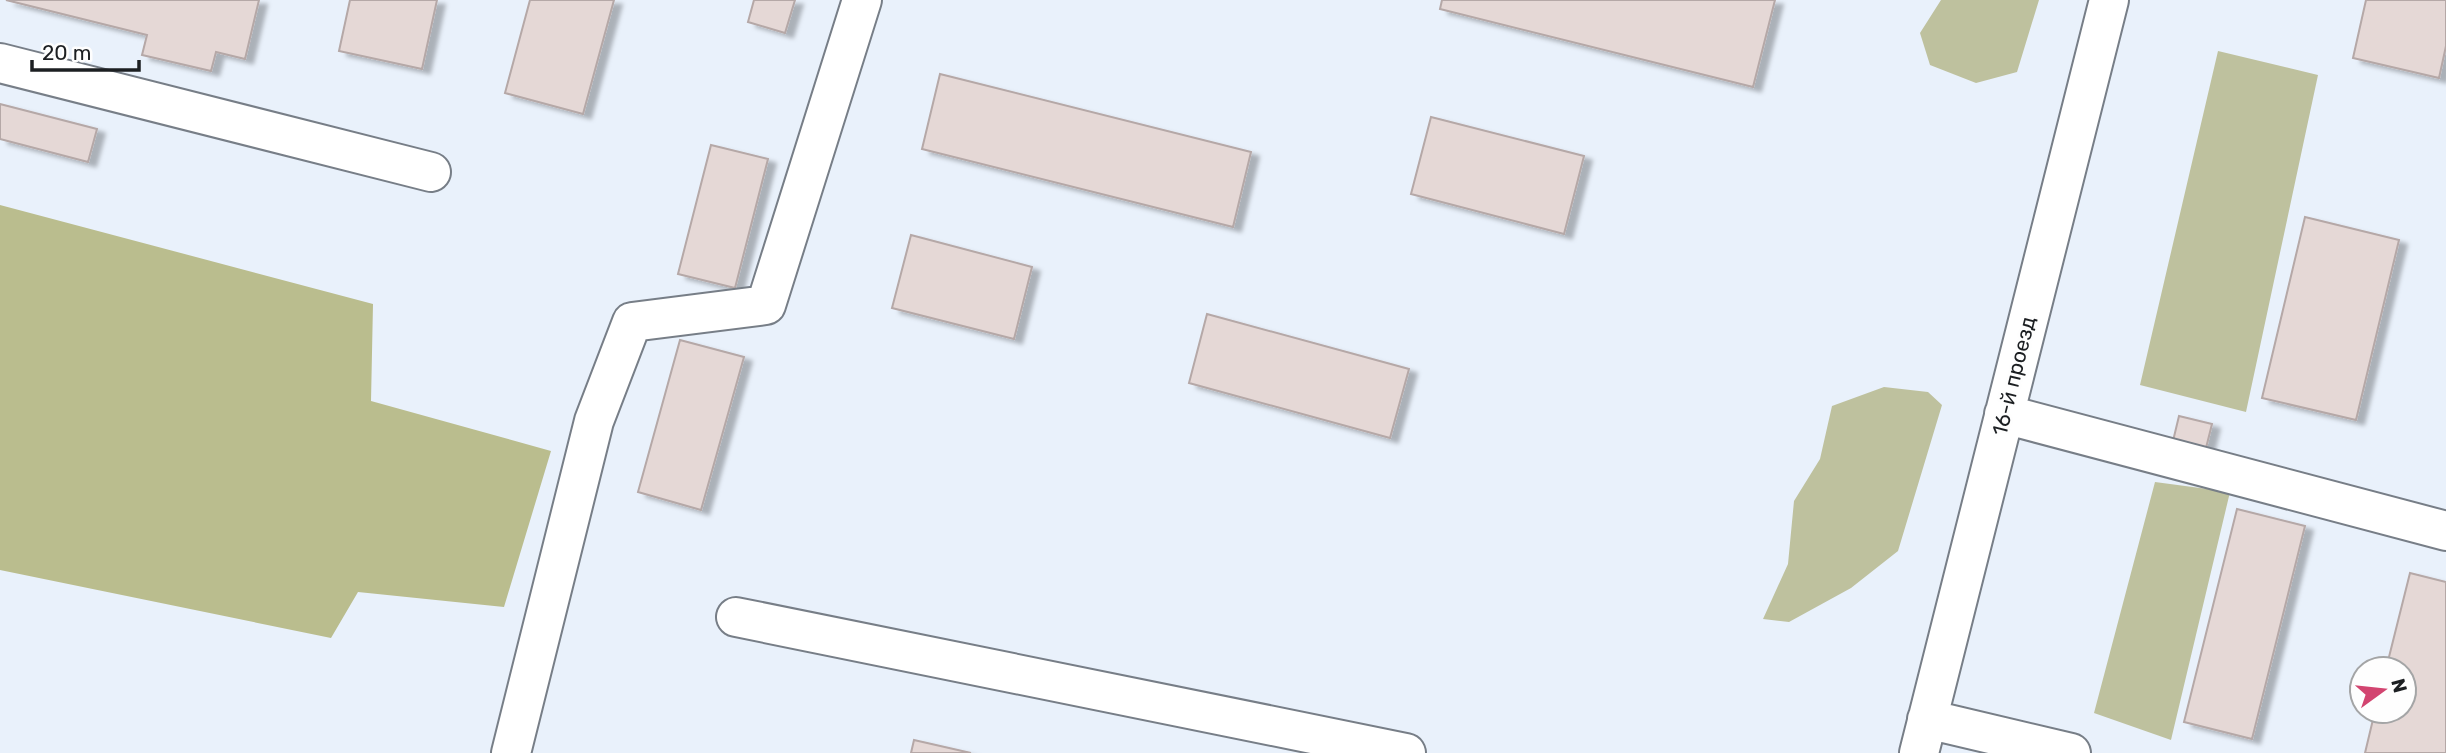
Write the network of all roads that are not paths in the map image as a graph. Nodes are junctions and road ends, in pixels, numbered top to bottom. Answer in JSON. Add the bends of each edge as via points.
{"nodes":[{"id":1,"x":862,"y":0,"type":"edge"},
{"id":2,"x":2109,"y":0,"type":"edge"},
{"id":3,"x":0,"y":63,"type":"edge"},
{"id":4,"x":430,"y":172,"type":"dead end"},
{"id":5,"x":2004,"y":414,"type":"junction"},
{"id":6,"x":2446,"y":531,"type":"edge"},
{"id":7,"x":736,"y":617,"type":"dead end"},
{"id":8,"x":1923,"y":736,"type":"edge"},
{"id":9,"x":511,"y":753,"type":"edge"},
{"id":10,"x":1406,"y":753,"type":"edge"},
{"id":11,"x":2071,"y":753,"type":"edge"}],
"edges":[{"from":1,"to":9,"type":"street","via":[[766,305],[632,322],[594,421]]},
{"from":2,"to":5,"type":"street","name":"16-й проезд"},
{"from":3,"to":4,"type":"street"},
{"from":5,"to":6,"type":"street"},
{"from":5,"to":8,"type":"street","name":"16-й проезд"},
{"from":7,"to":10,"type":"street"},
{"from":8,"to":11,"type":"street"}]}
